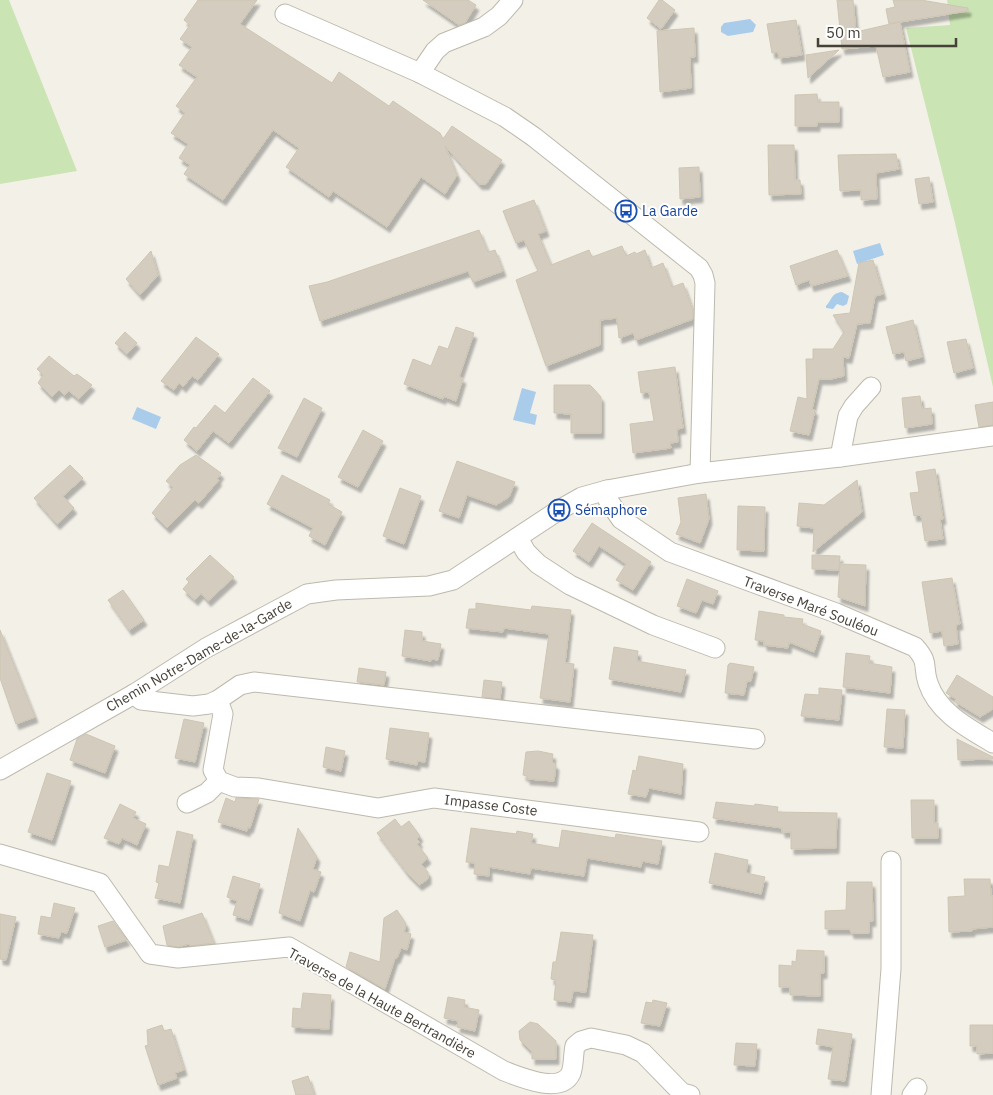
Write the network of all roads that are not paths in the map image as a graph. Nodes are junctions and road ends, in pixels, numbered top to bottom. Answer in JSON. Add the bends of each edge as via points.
{"nodes":[{"id":1,"x":513,"y":0,"type":"edge"},
{"id":2,"x":285,"y":14,"type":"dead end"},
{"id":3,"x":420,"y":73,"type":"junction"},
{"id":4,"x":871,"y":387,"type":"dead end"},
{"id":5,"x":993,"y":436,"type":"edge"},
{"id":6,"x":840,"y":457,"type":"junction"},
{"id":7,"x":700,"y":473,"type":"junction"},
{"id":8,"x":606,"y":490,"type":"junction"},
{"id":9,"x":518,"y":538,"type":"junction"},
{"id":10,"x":715,"y":648,"type":"dead end"},
{"id":11,"x":134,"y":694,"type":"junction"},
{"id":12,"x":218,"y":700,"type":"junction"},
{"id":13,"x":755,"y":739,"type":"dead end"},
{"id":14,"x":993,"y":744,"type":"edge"},
{"id":15,"x":0,"y":770,"type":"edge"},
{"id":16,"x":219,"y":781,"type":"junction"},
{"id":17,"x":187,"y":803,"type":"dead end"},
{"id":18,"x":699,"y":832,"type":"dead end"},
{"id":19,"x":0,"y":854,"type":"edge"},
{"id":20,"x":891,"y":861,"type":"dead end"},
{"id":21,"x":690,"y":1095,"type":"edge"},
{"id":22,"x":881,"y":1095,"type":"edge"}],
"edges":[{"from":1,"to":3,"type":"street","via":[[484,27],[444,43]]},
{"from":2,"to":3,"type":"street"},
{"from":3,"to":7,"type":"street","via":[[505,117],[534,137],[699,268],[705,283]]},
{"from":4,"to":6,"type":"street","via":[[848,416]]},
{"from":5,"to":6,"type":"street","name":"Chemin Notre-Dame-de-la-Garde"},
{"from":6,"to":7,"type":"street","name":"Chemin Notre-Dame-de-la-Garde"},
{"from":7,"to":8,"type":"street","name":"Chemin Notre-Dame-de-la-Garde"},
{"from":8,"to":9,"type":"street","name":"Chemin Notre-Dame-de-la-Garde","via":[[582,497]]},
{"from":8,"to":14,"type":"street","name":"Traverse Maré Souléou","via":[[608,500],[621,519],[670,552],[836,613],[915,647],[925,657],[928,682],[938,702],[950,716]]},
{"from":9,"to":10,"type":"street","via":[[538,564],[570,585],[653,626]]},
{"from":9,"to":11,"type":"street","name":"Chemin Notre-Dame-de-la-Garde","via":[[443,584],[307,594],[206,648]]},
{"from":11,"to":12,"type":"street","via":[[141,700],[193,706]]},
{"from":11,"to":15,"type":"street","name":"Chemin Notre-Dame-de-la-Garde"},
{"from":12,"to":13,"type":"street","via":[[240,686],[254,682]]},
{"from":12,"to":16,"type":"street","via":[[223,714],[213,770]]},
{"from":16,"to":17,"type":"street","via":[[207,793]]},
{"from":16,"to":18,"type":"street","name":"Impasse Coste","via":[[235,787],[378,808],[434,798]]},
{"from":19,"to":21,"type":"street","name":"Traverse de la Haute Bertrandière","via":[[100,882],[150,954],[178,958],[289,947],[504,1071],[527,1080],[542,1085],[564,1082],[570,1074],[575,1046],[591,1038],[626,1045],[643,1053],[682,1093]]},
{"from":20,"to":22,"type":"street","via":[[891,970]]}]}
